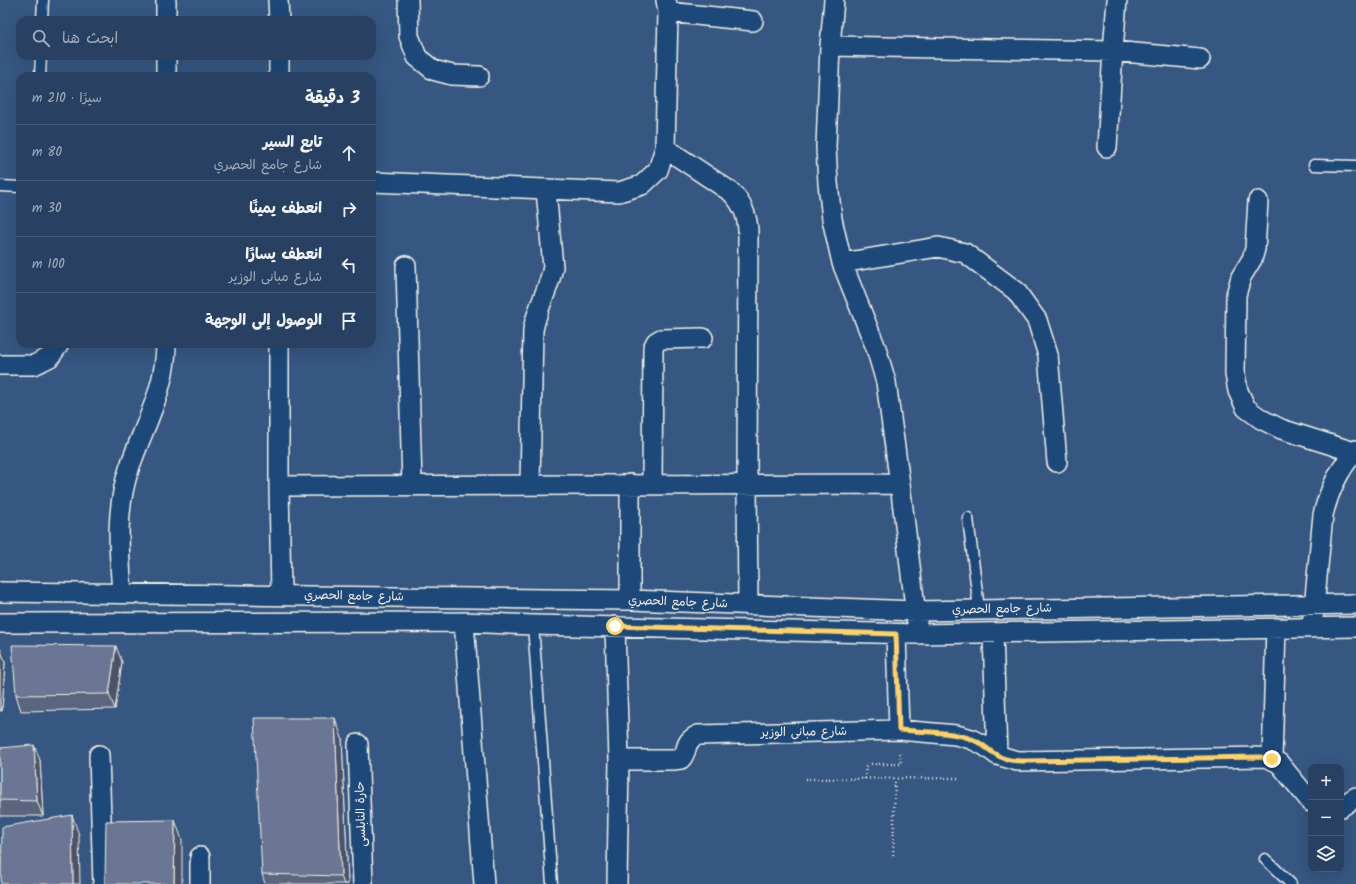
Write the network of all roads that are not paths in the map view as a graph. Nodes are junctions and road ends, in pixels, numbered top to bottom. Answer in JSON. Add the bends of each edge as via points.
{"nodes":[{"id":1,"x":43,"y":0,"type":"edge"},
{"id":2,"x":166,"y":0,"type":"edge"},
{"id":3,"x":278,"y":0,"type":"edge"},
{"id":4,"x":408,"y":0,"type":"edge"},
{"id":5,"x":834,"y":0,"type":"edge"},
{"id":6,"x":1117,"y":0,"type":"edge"},
{"id":7,"x":667,"y":6,"type":"edge"},
{"id":8,"x":42,"y":16,"type":"edge"},
{"id":9,"x":166,"y":16,"type":"edge"},
{"id":10,"x":278,"y":16,"type":"edge"},
{"id":11,"x":753,"y":21,"type":"dead end"},
{"id":12,"x":830,"y":46,"type":"junction"},
{"id":13,"x":1112,"y":51,"type":"junction"},
{"id":14,"x":1200,"y":59,"type":"dead end"},
{"id":15,"x":41,"y":60,"type":"edge"},
{"id":16,"x":166,"y":60,"type":"edge"},
{"id":17,"x":279,"y":60,"type":"edge"},
{"id":18,"x":40,"y":72,"type":"edge"},
{"id":19,"x":166,"y":72,"type":"edge"},
{"id":20,"x":280,"y":72,"type":"edge"},
{"id":21,"x":479,"y":76,"type":"dead end"},
{"id":22,"x":1107,"y":147,"type":"dead end"},
{"id":23,"x":665,"y":148,"type":"junction"},
{"id":24,"x":1314,"y":165,"type":"dead end"},
{"id":25,"x":1356,"y":166,"type":"edge"},
{"id":26,"x":376,"y":182,"type":"edge"},
{"id":27,"x":0,"y":186,"type":"edge"},
{"id":28,"x":16,"y":187,"type":"edge"},
{"id":29,"x":546,"y":190,"type":"junction"},
{"id":30,"x":1258,"y":201,"type":"dead end"},
{"id":31,"x":842,"y":263,"type":"junction"},
{"id":32,"x":406,"y":266,"type":"dead end"},
{"id":33,"x":703,"y":338,"type":"dead end"},
{"id":34,"x":56,"y":348,"type":"edge"},
{"id":35,"x":166,"y":348,"type":"edge"},
{"id":36,"x":279,"y":348,"type":"edge"},
{"id":37,"x":0,"y":365,"type":"edge"},
{"id":38,"x":1355,"y":451,"type":"edge"},
{"id":39,"x":1057,"y":462,"type":"dead end"},
{"id":40,"x":630,"y":484,"type":"junction"},
{"id":41,"x":652,"y":484,"type":"junction"},
{"id":42,"x":747,"y":484,"type":"junction"},
{"id":43,"x":900,"y":484,"type":"junction"},
{"id":44,"x":412,"y":485,"type":"junction"},
{"id":45,"x":530,"y":485,"type":"junction"},
{"id":46,"x":279,"y":486,"type":"junction"},
{"id":47,"x":968,"y":518,"type":"dead end"},
{"id":48,"x":0,"y":592,"type":"edge"},
{"id":49,"x":122,"y":593,"type":"junction"},
{"id":50,"x":281,"y":595,"type":"junction"},
{"id":51,"x":630,"y":600,"type":"junction"},
{"id":52,"x":1356,"y":604,"type":"edge"},
{"id":53,"x":748,"y":605,"type":"junction"},
{"id":54,"x":1314,"y":605,"type":"junction"},
{"id":55,"x":979,"y":609,"type":"junction"},
{"id":56,"x":915,"y":611,"type":"junction"},
{"id":57,"x":464,"y":622,"type":"junction"},
{"id":58,"x":0,"y":623,"type":"edge"},
{"id":59,"x":533,"y":625,"type":"junction"},
{"id":60,"x":615,"y":626,"type":"junction"},
{"id":61,"x":1356,"y":627,"type":"edge"},
{"id":62,"x":1276,"y":628,"type":"junction"},
{"id":63,"x":1312,"y":628,"type":"junction"},
{"id":64,"x":993,"y":633,"type":"junction"},
{"id":65,"x":896,"y":634,"type":"junction"},
{"id":66,"x":918,"y":634,"type":"junction"},
{"id":67,"x":899,"y":730,"type":"junction"},
{"id":68,"x":358,"y":744,"type":"dead end"},
{"id":69,"x":99,"y":755,"type":"dead end"},
{"id":70,"x":997,"y":755,"type":"junction"},
{"id":71,"x":1272,"y":759,"type":"junction"},
{"id":72,"x":619,"y":760,"type":"junction"},
{"id":73,"x":1356,"y":797,"type":"edge"},
{"id":74,"x":1309,"y":800,"type":"edge"},
{"id":75,"x":1344,"y":805,"type":"edge"},
{"id":76,"x":200,"y":857,"type":"dead end"},
{"id":77,"x":1265,"y":859,"type":"dead end"},
{"id":78,"x":102,"y":884,"type":"edge"},
{"id":79,"x":200,"y":884,"type":"edge"},
{"id":80,"x":363,"y":884,"type":"edge"},
{"id":81,"x":484,"y":884,"type":"edge"},
{"id":82,"x":552,"y":884,"type":"edge"},
{"id":83,"x":617,"y":884,"type":"edge"},
{"id":84,"x":1291,"y":884,"type":"edge"}],
"edges":[{"from":1,"to":8,"type":"lane"},
{"from":2,"to":9,"type":"street"},
{"from":3,"to":10,"type":"street"},
{"from":4,"to":21,"type":"street","via":[[409,36],[417,57],[433,70],[452,75]]},
{"from":5,"to":12,"type":"street"},
{"from":6,"to":13,"type":"street"},
{"from":7,"to":11,"type":"street"},
{"from":7,"to":23,"type":"street"},
{"from":12,"to":13,"type":"street"},
{"from":12,"to":31,"type":"street","via":[[826,147],[832,219]]},
{"from":13,"to":14,"type":"street"},
{"from":13,"to":22,"type":"street"},
{"from":15,"to":18,"type":"lane"},
{"from":16,"to":19,"type":"street"},
{"from":17,"to":20,"type":"street"},
{"from":23,"to":29,"type":"street","via":[[658,170],[642,185],[619,192]]},
{"from":23,"to":42,"type":"street","via":[[731,192],[744,209],[747,219]]},
{"from":24,"to":25,"type":"lane"},
{"from":26,"to":29,"type":"street"},
{"from":27,"to":28,"type":"lane"},
{"from":29,"to":45,"type":"street","via":[[554,267],[533,330]]},
{"from":30,"to":38,"type":"street","via":[[1255,249],[1236,295],[1235,374],[1238,391],[1246,408],[1261,419],[1281,428]]},
{"from":31,"to":39,"type":"street","via":[[938,247],[965,253],[1016,291],[1037,320],[1048,355]]},
{"from":31,"to":43,"type":"street","via":[[876,348],[886,382]]},
{"from":32,"to":44,"type":"street"},
{"from":33,"to":41,"type":"street","via":[[661,339],[653,348]]},
{"from":34,"to":37,"type":"street","via":[[50,357],[34,365]]},
{"from":35,"to":49,"type":"street","via":[[163,377],[129,470],[120,504],[118,540]]},
{"from":36,"to":46,"type":"street"},
{"from":38,"to":54,"type":"street","via":[[1334,482],[1323,514]]},
{"from":40,"to":41,"type":"street"},
{"from":40,"to":45,"type":"street"},
{"from":40,"to":51,"type":"street"},
{"from":41,"to":42,"type":"street"},
{"from":42,"to":43,"type":"street"},
{"from":42,"to":53,"type":"street"},
{"from":43,"to":56,"type":"street"},
{"from":44,"to":45,"type":"street"},
{"from":44,"to":46,"type":"street"},
{"from":46,"to":50,"type":"street"},
{"from":47,"to":55,"type":"lane"},
{"from":48,"to":49,"type":"street","name":"شارع جامع الحصري"},
{"from":49,"to":50,"type":"street","name":"شارع جامع الحصري"},
{"from":50,"to":51,"type":"street","name":"شارع جامع الحصري"},
{"from":51,"to":53,"type":"street","name":"شارع جامع الحصري"},
{"from":52,"to":54,"type":"street","name":"شارع جامع الحصري"},
{"from":53,"to":56,"type":"street","name":"شارع جامع الحصري"},
{"from":54,"to":55,"type":"street","name":"شارع جامع الحصري"},
{"from":54,"to":63,"type":"street"},
{"from":55,"to":56,"type":"street","name":"شارع جامع الحصري"},
{"from":56,"to":66,"type":"street"},
{"from":57,"to":58,"type":"street","name":"شارع جامع الحصري"},
{"from":57,"to":59,"type":"street","name":"شارع جامع الحصري"},
{"from":57,"to":81,"type":"street"},
{"from":59,"to":60,"type":"street","name":"شارع جامع الحصري"},
{"from":59,"to":82,"type":"lane"},
{"from":60,"to":65,"type":"street","name":"شارع جامع الحصري"},
{"from":60,"to":72,"type":"street"},
{"from":61,"to":63,"type":"street","name":"شارع جامع الحصري"},
{"from":62,"to":63,"type":"street","name":"شارع جامع الحصري"},
{"from":62,"to":64,"type":"street","name":"شارع جامع الحصري"},
{"from":62,"to":71,"type":"street"},
{"from":64,"to":66,"type":"street","name":"شارع جامع الحصري"},
{"from":64,"to":70,"type":"street"},
{"from":65,"to":66,"type":"street","name":"شارع جامع الحصري"},
{"from":65,"to":67,"type":"street"},
{"from":67,"to":70,"type":"street","name":"شارع مبانى الوزير","via":[[956,735],[971,739]]},
{"from":67,"to":72,"type":"street","name":"شارع مبانى الوزير","via":[[698,735],[686,744],[686,753],[681,759]]},
{"from":68,"to":80,"type":"street","name":"حارة النابلسى"},
{"from":69,"to":78,"type":"street"},
{"from":70,"to":71,"type":"street","name":"شارع مبانى الوزير","via":[[1017,761],[1260,757]]},
{"from":71,"to":74,"type":"street","via":[[1284,768]]},
{"from":72,"to":83,"type":"street"},
{"from":73,"to":75,"type":"street"},
{"from":76,"to":79,"type":"street"},
{"from":77,"to":84,"type":"lane"}]}
